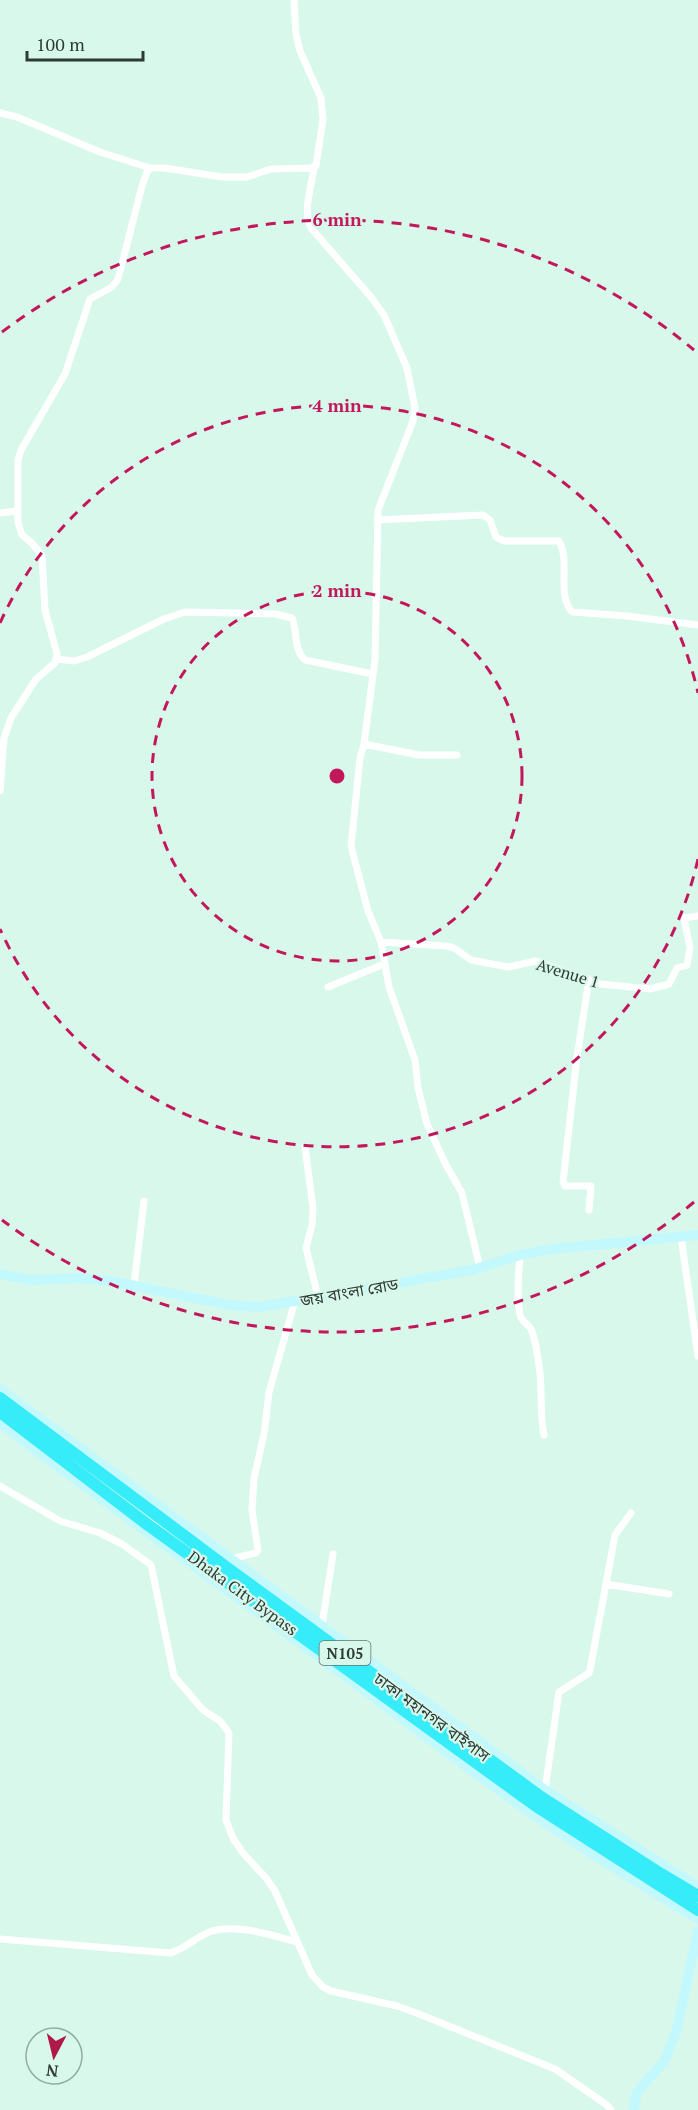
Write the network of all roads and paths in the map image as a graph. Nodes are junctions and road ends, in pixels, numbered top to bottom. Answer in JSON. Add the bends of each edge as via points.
{"nodes":[{"id":1,"x":294,"y":0,"type":"edge"},
{"id":2,"x":0,"y":112,"type":"edge"},
{"id":3,"x":314,"y":167,"type":"junction"},
{"id":4,"x":150,"y":168,"type":"junction"},
{"id":5,"x":17,"y":511,"type":"junction"},
{"id":6,"x":0,"y":513,"type":"edge"},
{"id":7,"x":377,"y":520,"type":"junction"},
{"id":8,"x":698,"y":625,"type":"edge"},
{"id":9,"x":57,"y":659,"type":"junction"},
{"id":10,"x":373,"y":674,"type":"junction"},
{"id":11,"x":364,"y":744,"type":"junction"},
{"id":12,"x":456,"y":755,"type":"dead end"},
{"id":13,"x":0,"y":791,"type":"edge"},
{"id":14,"x":698,"y":916,"type":"edge"},
{"id":15,"x":381,"y":942,"type":"junction"},
{"id":16,"x":384,"y":964,"type":"junction"},
{"id":17,"x":589,"y":979,"type":"junction"},
{"id":18,"x":328,"y":987,"type":"dead end"},
{"id":19,"x":305,"y":1147,"type":"dead end"},
{"id":20,"x":144,"y":1202,"type":"dead end"},
{"id":21,"x":589,"y":1210,"type":"dead end"},
{"id":22,"x":698,"y":1235,"type":"edge"},
{"id":23,"x":681,"y":1237,"type":"junction"},
{"id":24,"x":520,"y":1255,"type":"junction"},
{"id":25,"x":480,"y":1268,"type":"junction"},
{"id":26,"x":0,"y":1274,"type":"edge"},
{"id":27,"x":134,"y":1285,"type":"junction"},
{"id":28,"x":318,"y":1298,"type":"junction"},
{"id":29,"x":295,"y":1301,"type":"junction"},
{"id":30,"x":698,"y":1356,"type":"edge"},
{"id":31,"x":0,"y":1389,"type":"edge"},
{"id":32,"x":0,"y":1398,"type":"edge"},
{"id":33,"x":0,"y":1412,"type":"edge"},
{"id":34,"x":0,"y":1423,"type":"edge"},
{"id":35,"x":544,"y":1435,"type":"dead end"},
{"id":36,"x":0,"y":1486,"type":"edge"},
{"id":37,"x":631,"y":1513,"type":"dead end"},
{"id":38,"x":333,"y":1554,"type":"dead end"},
{"id":39,"x":231,"y":1559,"type":"junction"},
{"id":40,"x":606,"y":1584,"type":"junction"},
{"id":41,"x":669,"y":1594,"type":"dead end"},
{"id":42,"x":322,"y":1625,"type":"junction"},
{"id":43,"x":545,"y":1790,"type":"junction"},
{"id":44,"x":698,"y":1887,"type":"edge"},
{"id":45,"x":698,"y":1896,"type":"edge"},
{"id":46,"x":698,"y":1910,"type":"edge"},
{"id":47,"x":698,"y":1919,"type":"edge"},
{"id":48,"x":698,"y":1930,"type":"edge"},
{"id":49,"x":0,"y":1939,"type":"edge"},
{"id":50,"x":297,"y":1942,"type":"junction"},
{"id":51,"x":611,"y":2110,"type":"edge"},
{"id":52,"x":634,"y":2110,"type":"edge"}],
"edges":[{"from":1,"to":3,"type":"street","via":[[300,51],[321,98],[323,118]]},
{"from":2,"to":4,"type":"street"},
{"from":3,"to":4,"type":"street","via":[[271,169],[247,177]]},
{"from":3,"to":7,"type":"street","via":[[308,221],[384,315],[407,368],[416,408]]},
{"from":4,"to":5,"type":"street","via":[[118,279],[112,288],[90,299],[65,374],[21,450]]},
{"from":5,"to":6,"type":"street"},
{"from":5,"to":9,"type":"street","via":[[22,535],[42,556],[45,610]]},
{"from":7,"to":8,"type":"street","via":[[483,515],[490,519],[496,537],[504,540],[559,541],[566,604],[572,612]]},
{"from":7,"to":10,"type":"street"},
{"from":9,"to":10,"type":"street","via":[[74,661],[87,657],[185,612],[275,614],[292,618],[299,655],[305,660]]},
{"from":9,"to":13,"type":"street","via":[[36,679],[12,718],[4,738]]},
{"from":10,"to":11,"type":"street"},
{"from":11,"to":12,"type":"street","via":[[415,754]]},
{"from":11,"to":15,"type":"street","via":[[351,846],[368,911]]},
{"from":14,"to":17,"type":"street","name":"Avenue 1","via":[[684,918],[690,948],[688,962],[677,968],[669,984],[651,990]]},
{"from":15,"to":16,"type":"street"},
{"from":15,"to":17,"type":"street","name":"Avenue 1","via":[[446,946],[471,960],[503,966],[536,961]]},
{"from":16,"to":18,"type":"street"},
{"from":16,"to":25,"type":"street","via":[[415,1060],[427,1124],[462,1193]]},
{"from":17,"to":21,"type":"street","via":[[562,1182],[565,1186],[591,1186]]},
{"from":19,"to":28,"type":"street","via":[[313,1208],[306,1248]]},
{"from":20,"to":27,"type":"street"},
{"from":22,"to":23,"type":"main road","name":"জয় বাংলা রোড"},
{"from":23,"to":24,"type":"main road","name":"জয় বাংলা রোড"},
{"from":23,"to":30,"type":"street"},
{"from":24,"to":25,"type":"main road","name":"জয় বাংলা রোড"},
{"from":24,"to":35,"type":"street","via":[[520,1316],[530,1327],[535,1345]]},
{"from":25,"to":28,"type":"main road","name":"জয় বাংলা রোড"},
{"from":26,"to":27,"type":"main road","name":"জয় বাংলা রোড","via":[[30,1280],[91,1279]]},
{"from":27,"to":29,"type":"main road","name":"জয় বাংলা রোড","via":[[237,1307]]},
{"from":28,"to":29,"type":"main road","name":"জয় বাংলা রোড"},
{"from":29,"to":39,"type":"street","via":[[269,1392],[254,1478],[252,1510],[258,1550]]},
{"from":31,"to":39,"type":"main road"},
{"from":32,"to":45,"type":"highway","name":"ঢাকা মহানগর বাইপাস","number":"N105","via":[[541,1797]]},
{"from":33,"to":46,"type":"highway","name":"Dhaka City Bypass","number":"N105","via":[[148,1525],[536,1806]]},
{"from":34,"to":47,"type":"main road","via":[[531,1813]]},
{"from":36,"to":50,"type":"street","via":[[56,1519],[122,1544],[151,1565],[174,1676],[202,1710],[220,1721],[229,1733],[226,1820],[242,1852],[275,1891]]},
{"from":37,"to":40,"type":"street","via":[[615,1535]]},
{"from":38,"to":42,"type":"street"},
{"from":39,"to":42,"type":"main road"},
{"from":40,"to":41,"type":"street"},
{"from":40,"to":43,"type":"street","via":[[589,1673],[559,1692]]},
{"from":42,"to":43,"type":"main road"},
{"from":43,"to":44,"type":"main road"},
{"from":48,"to":52,"type":"main road","via":[[676,2032],[664,2061],[636,2095]]},
{"from":49,"to":50,"type":"street","via":[[170,1953],[213,1931],[233,1929]]},
{"from":50,"to":51,"type":"street","via":[[312,1975],[323,1986],[408,2010],[555,2069]]}]}
